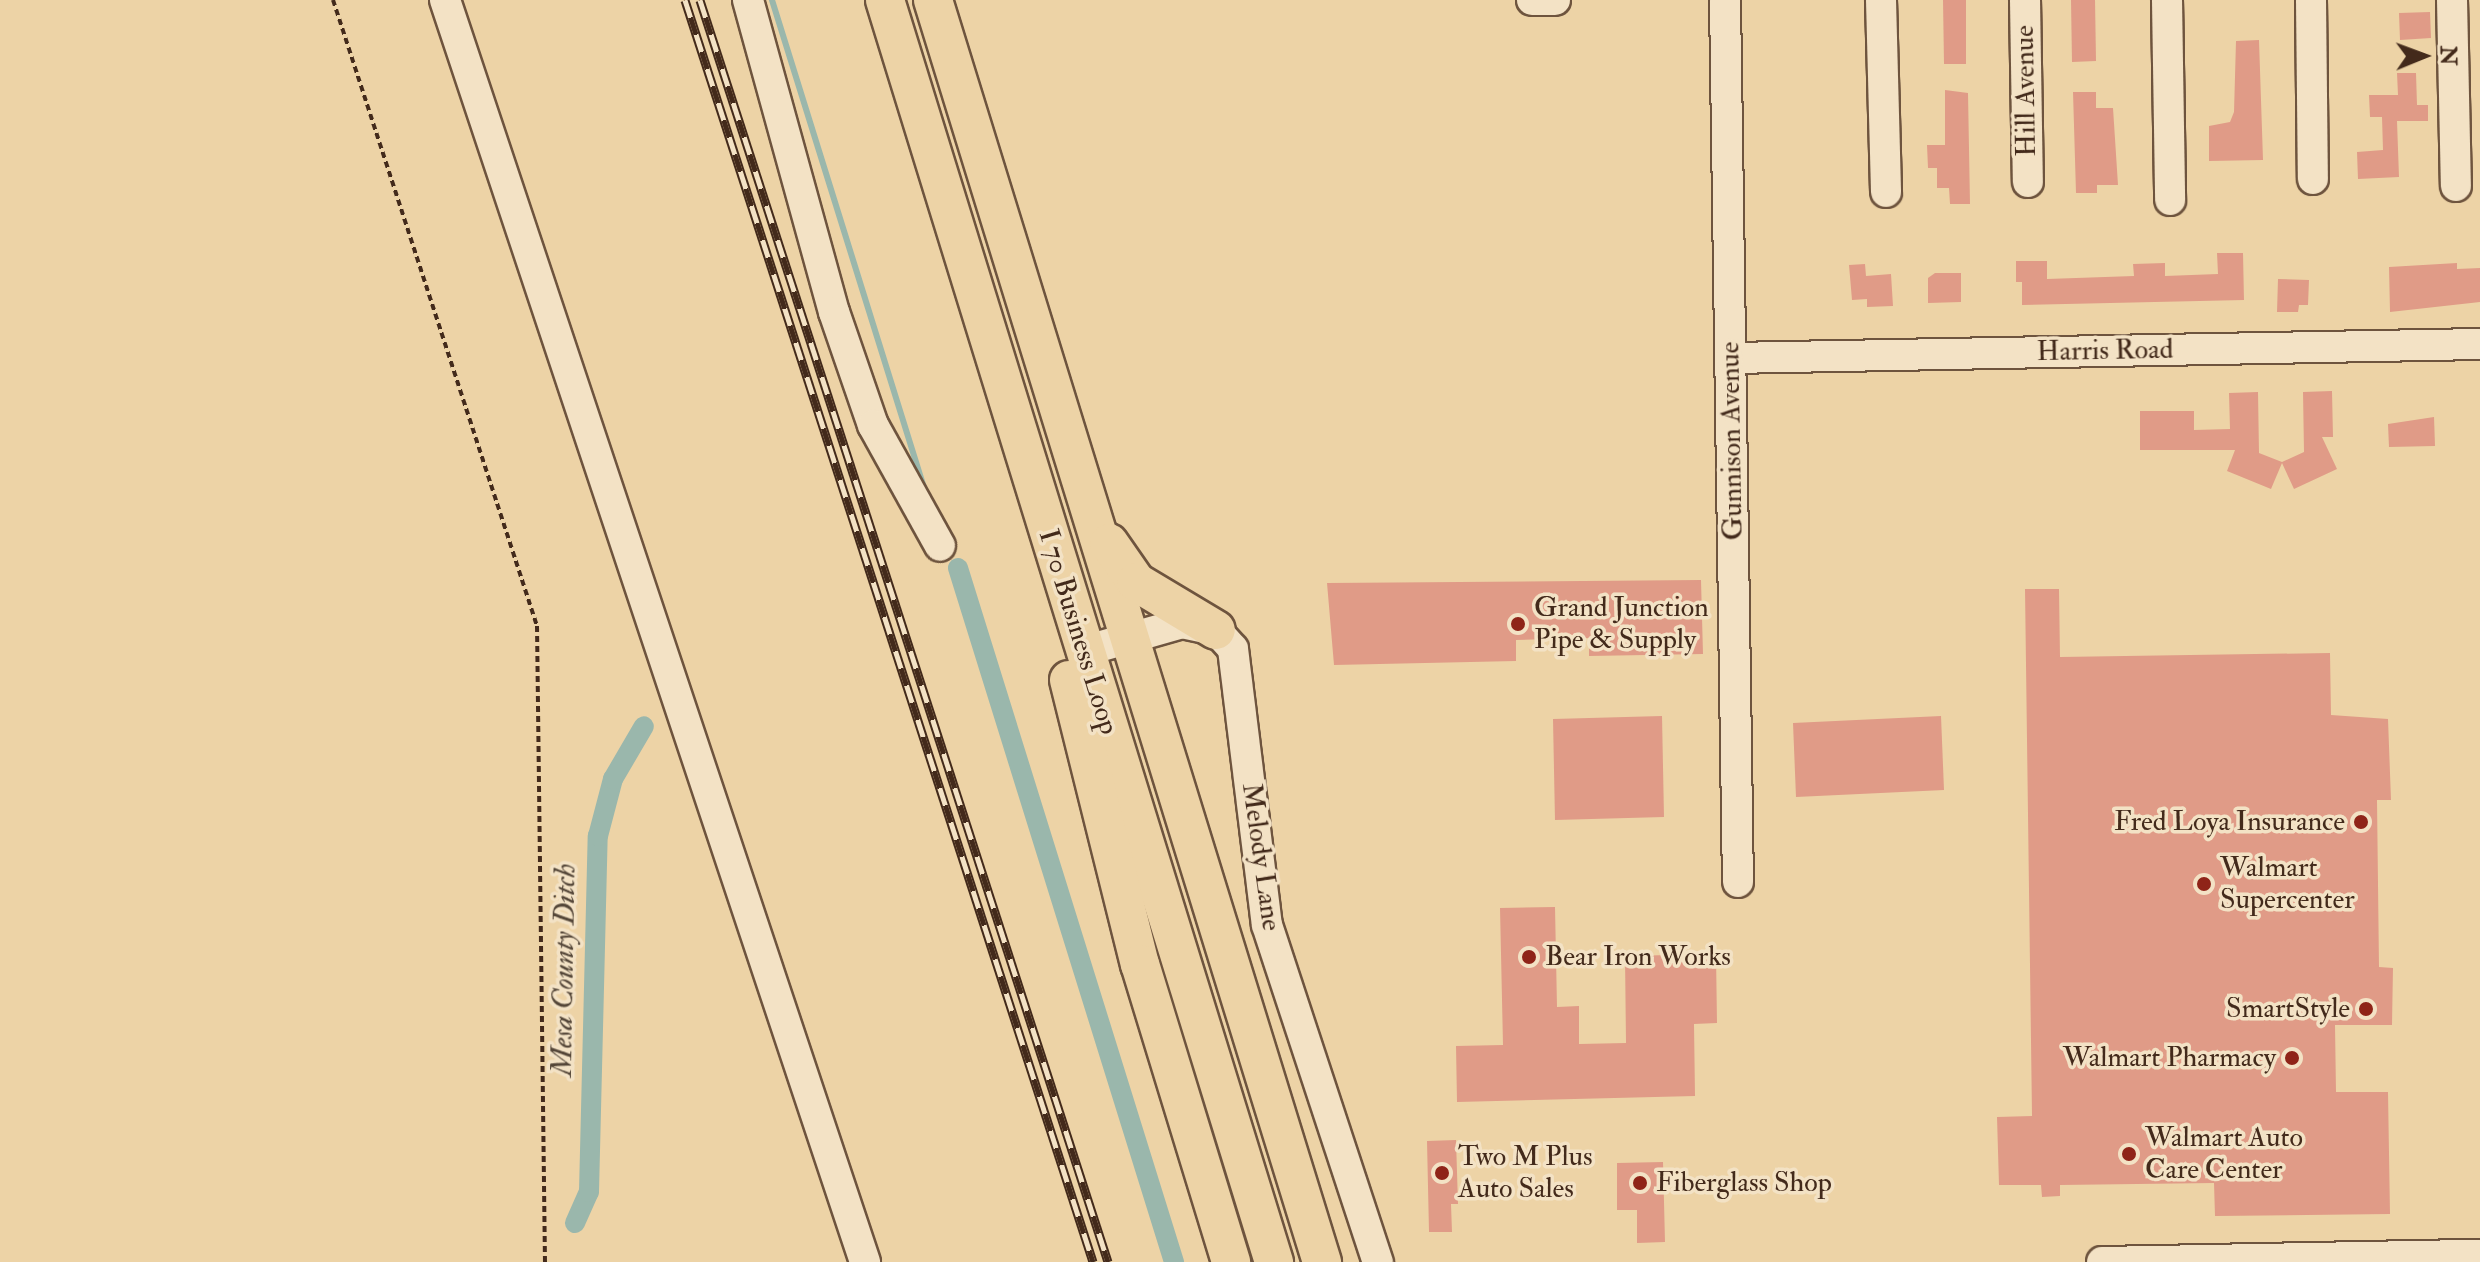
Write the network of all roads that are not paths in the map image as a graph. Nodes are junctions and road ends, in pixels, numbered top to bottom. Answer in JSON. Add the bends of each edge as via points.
{"nodes":[{"id":1,"x":445,"y":0,"type":"edge"},
{"id":2,"x":748,"y":0,"type":"edge"},
{"id":3,"x":885,"y":0,"type":"edge"},
{"id":4,"x":933,"y":0,"type":"edge"},
{"id":5,"x":1532,"y":0,"type":"edge"},
{"id":6,"x":1555,"y":0,"type":"edge"},
{"id":7,"x":1725,"y":0,"type":"edge"},
{"id":8,"x":1881,"y":0,"type":"edge"},
{"id":9,"x":2025,"y":0,"type":"edge"},
{"id":10,"x":2167,"y":0,"type":"edge"},
{"id":11,"x":2311,"y":0,"type":"edge"},
{"id":12,"x":2452,"y":0,"type":"edge"},
{"id":13,"x":2313,"y":179,"type":"dead end"},
{"id":14,"x":2028,"y":182,"type":"dead end"},
{"id":15,"x":2456,"y":186,"type":"dead end"},
{"id":16,"x":1886,"y":192,"type":"dead end"},
{"id":17,"x":2170,"y":200,"type":"dead end"},
{"id":18,"x":2480,"y":344,"type":"edge"},
{"id":19,"x":1731,"y":358,"type":"junction"},
{"id":20,"x":1023,"y":458,"type":"junction"},
{"id":21,"x":1079,"y":483,"type":"junction"},
{"id":22,"x":940,"y":546,"type":"dead end"},
{"id":23,"x":1216,"y":630,"type":"junction"},
{"id":24,"x":1127,"y":637,"type":"junction"},
{"id":25,"x":1084,"y":651,"type":"junction"},
{"id":26,"x":1738,"y":882,"type":"dead end"},
{"id":27,"x":2480,"y":1255,"type":"edge"},
{"id":28,"x":2353,"y":1260,"type":"edge"},
{"id":29,"x":865,"y":1262,"type":"edge"},
{"id":30,"x":1231,"y":1262,"type":"edge"},
{"id":31,"x":1274,"y":1262,"type":"edge"},
{"id":32,"x":1322,"y":1262,"type":"edge"},
{"id":33,"x":1378,"y":1262,"type":"edge"},
{"id":34,"x":2102,"y":1262,"type":"edge"}],
"edges":[{"from":1,"to":29,"type":"street"},
{"from":2,"to":22,"type":"street","via":[[834,312],[873,425]]},
{"from":3,"to":20,"type":"main road","name":"I 70 Business Loop"},
{"from":4,"to":21,"type":"main road","name":"I 70 Business Loop"},
{"from":5,"to":6,"type":"street"},
{"from":7,"to":19,"type":"street","name":"Gunnison Avenue"},
{"from":8,"to":16,"type":"street"},
{"from":9,"to":14,"type":"street","name":"Hill Avenue"},
{"from":10,"to":17,"type":"street"},
{"from":11,"to":13,"type":"street"},
{"from":12,"to":15,"type":"street"},
{"from":18,"to":19,"type":"street","name":"Harris Road"},
{"from":19,"to":26,"type":"street","name":"Gunnison Avenue"},
{"from":20,"to":25,"type":"main road","name":"I 70 Business Loop"},
{"from":20,"to":30,"type":"main road","via":[[1104,829]]},
{"from":21,"to":23,"type":"main road","via":[[1136,582]]},
{"from":21,"to":24,"type":"main road","name":"I 70 Business Loop"},
{"from":23,"to":24,"type":"street","via":[[1182,623]]},
{"from":23,"to":33,"type":"street","name":"Melody Lane","via":[[1228,639],[1238,666],[1267,925]]},
{"from":24,"to":25,"type":"street"},
{"from":24,"to":32,"type":"main road","name":"I 70 Business Loop"},
{"from":25,"to":31,"type":"main road","name":"I 70 Business Loop"},
{"from":27,"to":28,"type":"street"},
{"from":28,"to":34,"type":"street"}]}
